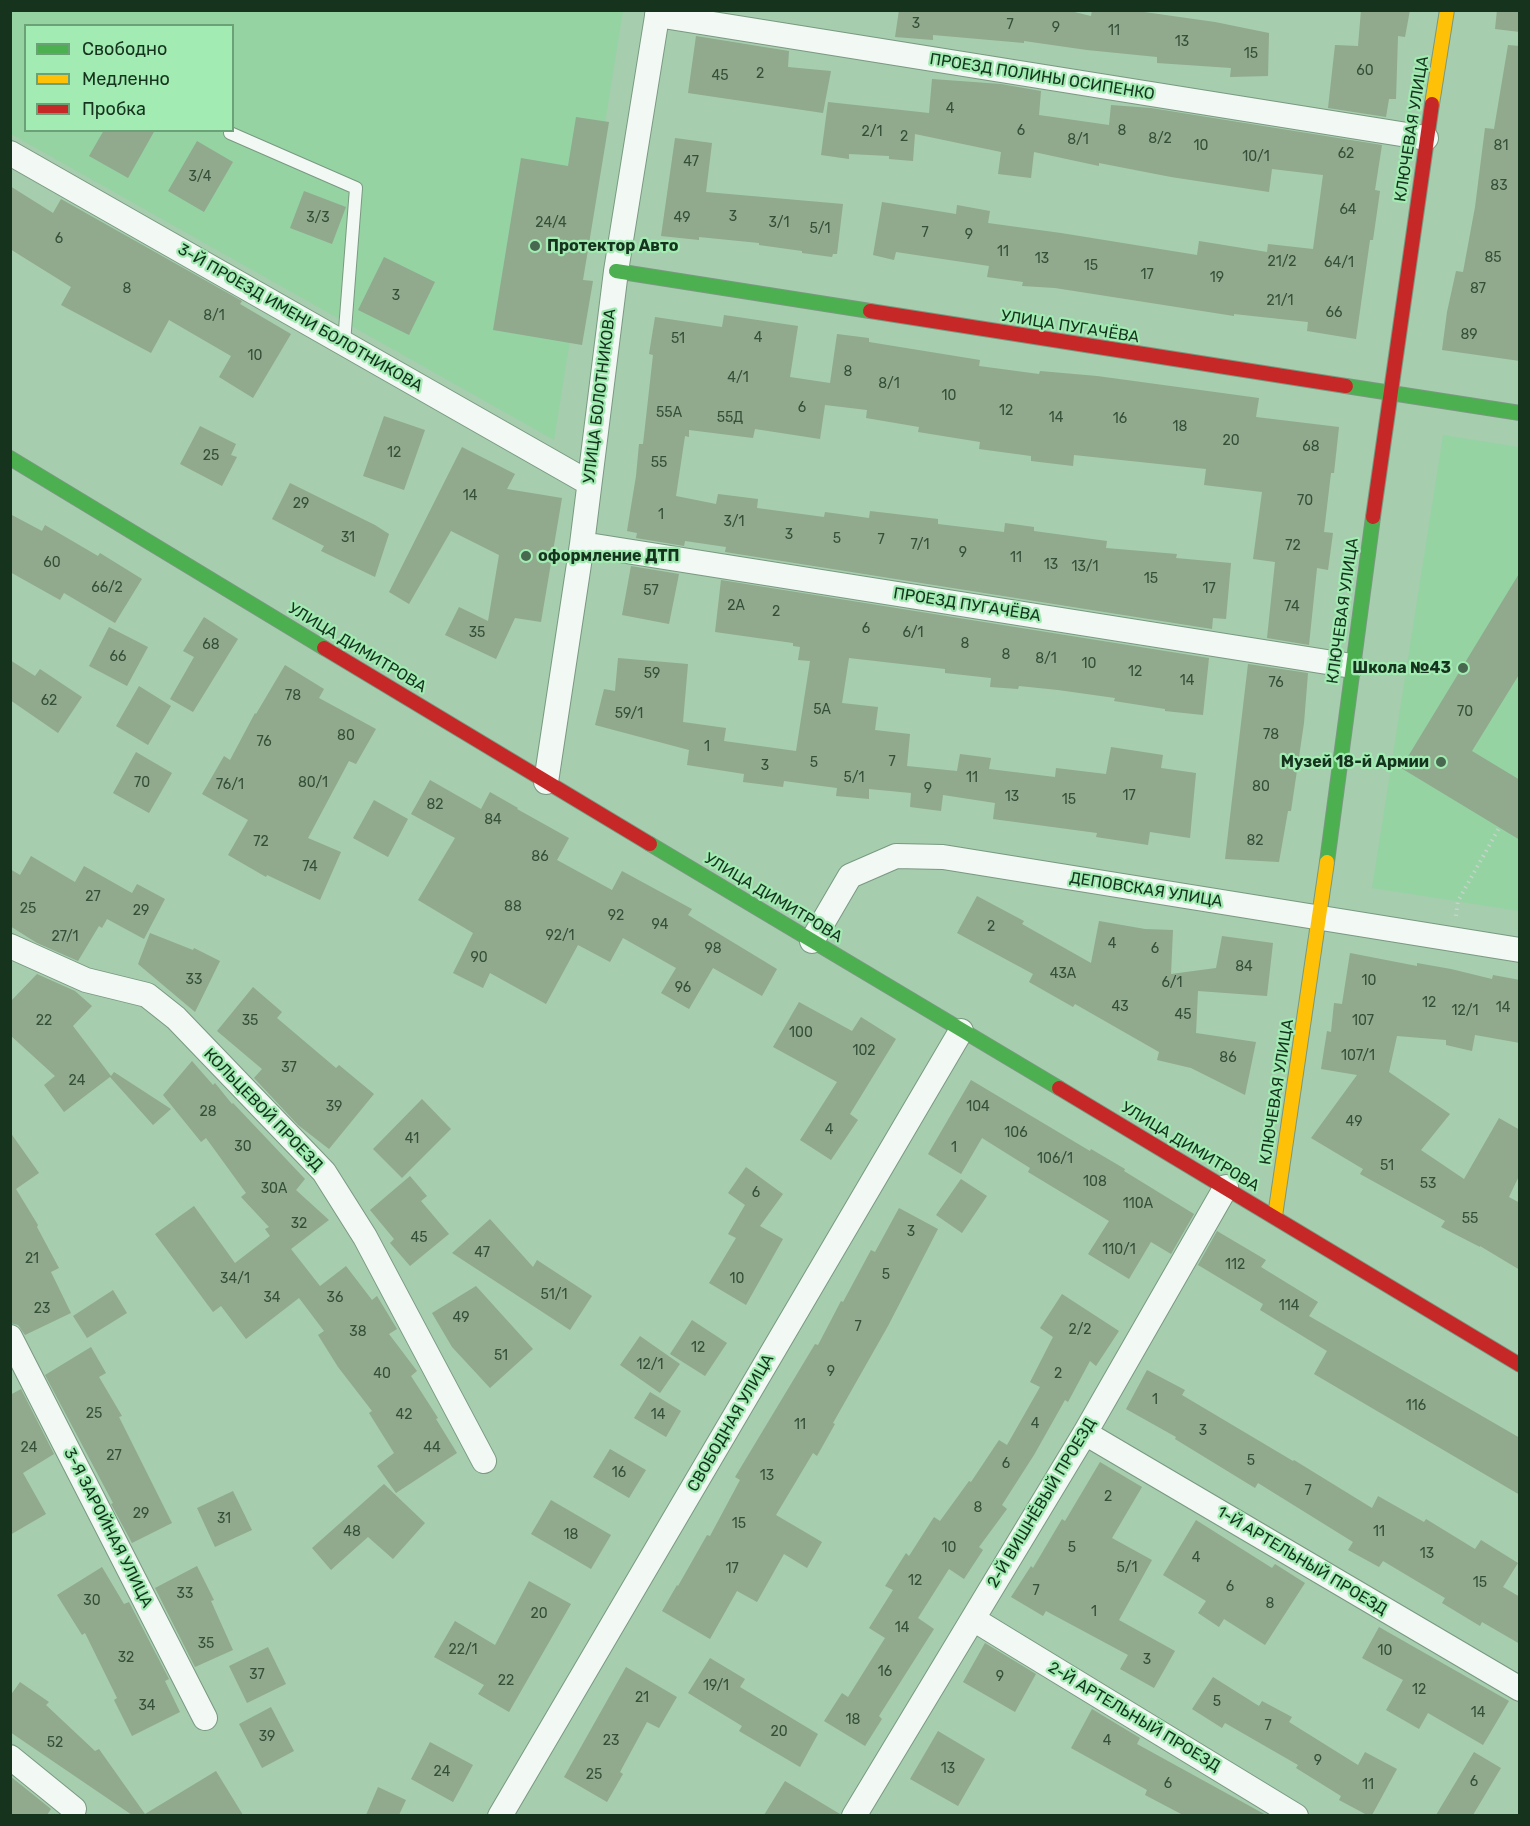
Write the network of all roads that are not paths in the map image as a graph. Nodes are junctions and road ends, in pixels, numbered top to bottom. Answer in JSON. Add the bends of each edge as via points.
{"nodes":[{"id":1,"x":1447,"y":10,"type":"edge"},
{"id":2,"x":658,"y":13,"type":"edge"},
{"id":3,"x":230,"y":133,"type":"dead end"},
{"id":4,"x":1426,"y":138,"type":"junction"},
{"id":5,"x":10,"y":153,"type":"edge"},
{"id":6,"x":616,"y":271,"type":"junction"},
{"id":7,"x":344,"y":343,"type":"junction"},
{"id":8,"x":1391,"y":394,"type":"junction"},
{"id":9,"x":1520,"y":413,"type":"edge"},
{"id":10,"x":10,"y":458,"type":"edge"},
{"id":11,"x":589,"y":483,"type":"junction"},
{"id":12,"x":582,"y":544,"type":"junction"},
{"id":13,"x":1352,"y":666,"type":"junction"},
{"id":14,"x":546,"y":782,"type":"junction"},
{"id":15,"x":1320,"y":918,"type":"junction"},
{"id":16,"x":812,"y":941,"type":"junction"},
{"id":17,"x":10,"y":946,"type":"edge"},
{"id":18,"x":1520,"y":950,"type":"edge"},
{"id":19,"x":962,"y":1031,"type":"junction"},
{"id":20,"x":1226,"y":1187,"type":"junction"},
{"id":21,"x":1275,"y":1216,"type":"junction"},
{"id":22,"x":10,"y":1337,"type":"edge"},
{"id":23,"x":1520,"y":1365,"type":"edge"},
{"id":24,"x":1085,"y":1433,"type":"junction"},
{"id":25,"x":484,"y":1461,"type":"dead end"},
{"id":26,"x":973,"y":1619,"type":"junction"},
{"id":27,"x":1520,"y":1689,"type":"edge"},
{"id":28,"x":205,"y":1718,"type":"dead end"},
{"id":29,"x":10,"y":1756,"type":"edge"},
{"id":30,"x":74,"y":1809,"type":"dead end"},
{"id":31,"x":860,"y":1813,"type":"edge"},
{"id":32,"x":500,"y":1815,"type":"edge"},
{"id":33,"x":1296,"y":1815,"type":"edge"}],
"edges":[{"from":1,"to":4,"type":"street","name":"КЛЮЧЕВАЯ УЛИЦА"},
{"from":2,"to":4,"type":"street","name":"ПРОЕЗД ПОЛИНЫ ОСИПЕНКО"},
{"from":2,"to":6,"type":"street","name":"УЛИЦА БОЛОТНИКОВА"},
{"from":3,"to":7,"type":"lane","via":[[356,188]]},
{"from":4,"to":8,"type":"street","name":"КЛЮЧЕВАЯ УЛИЦА"},
{"from":5,"to":7,"type":"street","name":"3-Й ПРОЕЗД ИМЕНИ БОЛОТНИКОВА"},
{"from":6,"to":8,"type":"street","name":"УЛИЦА ПУГАЧЁВА"},
{"from":6,"to":11,"type":"street","name":"УЛИЦА БОЛОТНИКОВА"},
{"from":7,"to":11,"type":"street","name":"3-Й ПРОЕЗД ИМЕНИ БОЛОТНИКОВА"},
{"from":8,"to":9,"type":"street","name":"УЛИЦА ПУГАЧЁВА"},
{"from":8,"to":13,"type":"street","name":"КЛЮЧЕВАЯ УЛИЦА"},
{"from":10,"to":14,"type":"street","name":"УЛИЦА ДИМИТРОВА"},
{"from":11,"to":12,"type":"street","name":"УЛИЦА БОЛОТНИКОВА"},
{"from":12,"to":13,"type":"street","name":"ПРОЕЗД ПУГАЧЁВА"},
{"from":12,"to":14,"type":"street","name":"УЛИЦА БОЛОТНИКОВА"},
{"from":13,"to":15,"type":"street","name":"КЛЮЧЕВАЯ УЛИЦА"},
{"from":14,"to":16,"type":"street","name":"УЛИЦА ДИМИТРОВА"},
{"from":15,"to":16,"type":"street","name":"ДЕПОВСКАЯ УЛИЦА","via":[[943,857],[896,856],[850,876]]},
{"from":15,"to":18,"type":"street","name":"ДЕПОВСКАЯ УЛИЦА"},
{"from":15,"to":21,"type":"street","name":"КЛЮЧЕВАЯ УЛИЦА"},
{"from":16,"to":19,"type":"street","name":"УЛИЦА ДИМИТРОВА"},
{"from":17,"to":25,"type":"street","name":"КОЛЬЦЕВОЙ ПРОЕЗД","via":[[86,980],[147,995],[176,1018],[324,1172],[365,1237]]},
{"from":19,"to":20,"type":"street","name":"УЛИЦА ДИМИТРОВА"},
{"from":19,"to":32,"type":"street","name":"СВОБОДНАЯ УЛИЦА"},
{"from":20,"to":21,"type":"street","name":"УЛИЦА ДИМИТРОВА"},
{"from":20,"to":24,"type":"street","name":"2-Й ВИШНЁВЫЙ ПРОЕЗД"},
{"from":21,"to":23,"type":"street","name":"УЛИЦА ДИМИТРОВА"},
{"from":22,"to":28,"type":"street","name":"3-Я ЗАРОЙНАЯ УЛИЦА"},
{"from":24,"to":26,"type":"street","name":"2-Й ВИШНЁВЫЙ ПРОЕЗД"},
{"from":24,"to":27,"type":"street","name":"1-Й АРТЕЛЬНЫЙ ПРОЕЗД"},
{"from":26,"to":31,"type":"street","name":"2-Й ВИШНЁВЫЙ ПРОЕЗД"},
{"from":26,"to":33,"type":"street","name":"2-Й АРТЕЛЬНЫЙ ПРОЕЗД"},
{"from":29,"to":30,"type":"street"}]}
